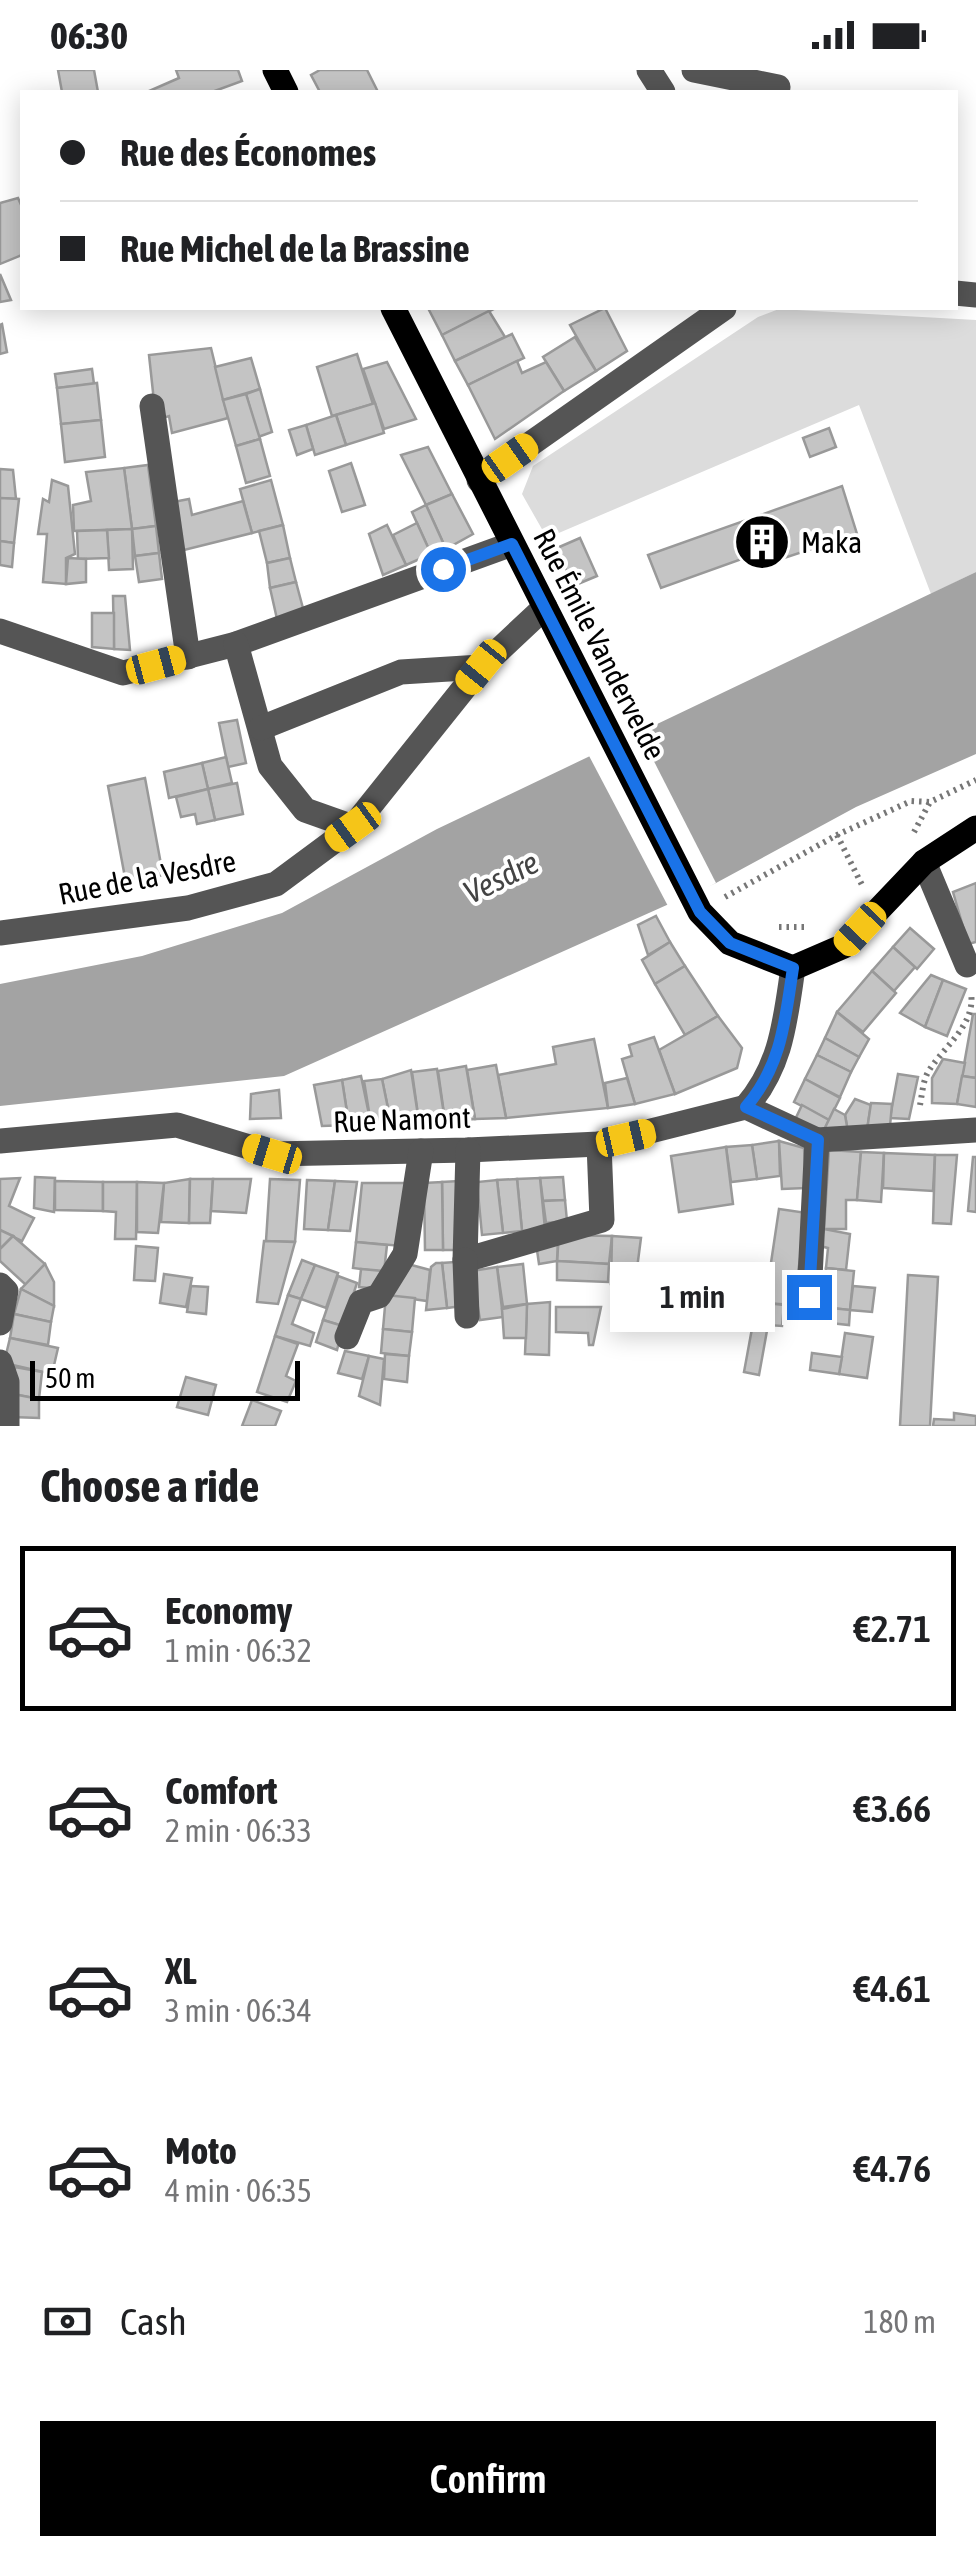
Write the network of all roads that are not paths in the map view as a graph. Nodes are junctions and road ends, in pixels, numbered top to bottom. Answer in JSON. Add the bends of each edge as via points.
{"nodes":[{"id":1,"x":694,"y":70,"type":"edge"},
{"id":2,"x":777,"y":90,"type":"edge"},
{"id":3,"x":394,"y":310,"type":"edge"},
{"id":4,"x":721,"y":310,"type":"edge"},
{"id":5,"x":152,"y":406,"type":"dead end"},
{"id":6,"x":479,"y":480,"type":"junction"},
{"id":7,"x":512,"y":544,"type":"junction"},
{"id":8,"x":545,"y":606,"type":"junction"},
{"id":9,"x":0,"y":631,"type":"edge"},
{"id":10,"x":236,"y":644,"type":"junction"},
{"id":11,"x":188,"y":656,"type":"junction"},
{"id":12,"x":481,"y":667,"type":"junction"},
{"id":13,"x":261,"y":728,"type":"junction"},
{"id":14,"x":353,"y":827,"type":"junction"},
{"id":15,"x":976,"y":828,"type":"edge"},
{"id":16,"x":915,"y":853,"type":"junction"},
{"id":17,"x":0,"y":933,"type":"edge"},
{"id":18,"x":967,"y":964,"type":"road end"},
{"id":19,"x":793,"y":968,"type":"junction"},
{"id":20,"x":746,"y":1107,"type":"junction"},
{"id":21,"x":976,"y":1130,"type":"edge"},
{"id":22,"x":818,"y":1140,"type":"junction"},
{"id":23,"x":0,"y":1141,"type":"edge"},
{"id":24,"x":598,"y":1144,"type":"junction"},
{"id":25,"x":421,"y":1150,"type":"junction"},
{"id":26,"x":468,"y":1150,"type":"junction"},
{"id":27,"x":465,"y":1260,"type":"junction"},
{"id":28,"x":0,"y":1285,"type":"edge"},
{"id":29,"x":809,"y":1297,"type":"dead end"},
{"id":30,"x":467,"y":1316,"type":"dead end"},
{"id":31,"x":0,"y":1323,"type":"edge"},
{"id":32,"x":347,"y":1337,"type":"dead end"},
{"id":33,"x":0,"y":1362,"type":"edge"},
{"id":34,"x":8,"y":1426,"type":"edge"}],
"edges":[{"from":1,"to":2,"type":"street"},
{"from":3,"to":6,"type":"main road","name":"Rue Émile Vandervelde"},
{"from":4,"to":6,"type":"street"},
{"from":5,"to":11,"type":"street"},
{"from":6,"to":7,"type":"main road","name":"Rue Émile Vandervelde"},
{"from":7,"to":8,"type":"main road","name":"Rue Émile Vandervelde"},
{"from":7,"to":10,"type":"street"},
{"from":8,"to":12,"type":"street","name":"Rue de la Vesdre"},
{"from":8,"to":19,"type":"main road","name":"Rue Émile Vandervelde","via":[[700,912],[730,943]]},
{"from":9,"to":11,"type":"street","via":[[123,673]]},
{"from":10,"to":11,"type":"street"},
{"from":10,"to":13,"type":"street"},
{"from":12,"to":13,"type":"street","via":[[401,672]]},
{"from":12,"to":14,"type":"street","name":"Rue de la Vesdre"},
{"from":13,"to":14,"type":"street","via":[[270,766],[305,810]]},
{"from":14,"to":17,"type":"street","name":"Rue de la Vesdre","via":[[276,884],[188,908]]},
{"from":15,"to":16,"type":"main road"},
{"from":16,"to":18,"type":"street"},
{"from":16,"to":19,"type":"main road","via":[[866,901],[844,946]]},
{"from":19,"to":20,"type":"street","via":[[782,1047],[767,1083]]},
{"from":20,"to":22,"type":"street"},
{"from":20,"to":24,"type":"street","name":"Rue Namont"},
{"from":21,"to":22,"type":"street"},
{"from":22,"to":29,"type":"street"},
{"from":23,"to":25,"type":"street","name":"Rue Namont","via":[[177,1125],[272,1154]]},
{"from":24,"to":26,"type":"street","name":"Rue Namont"},
{"from":24,"to":27,"type":"street","via":[[602,1220]]},
{"from":25,"to":26,"type":"street","name":"Rue Namont"},
{"from":25,"to":32,"type":"street","via":[[405,1254],[379,1296],[361,1302]]},
{"from":26,"to":27,"type":"street"},
{"from":27,"to":30,"type":"street"},
{"from":28,"to":31,"type":"street","via":[[6,1291]]},
{"from":33,"to":34,"type":"street"}]}
